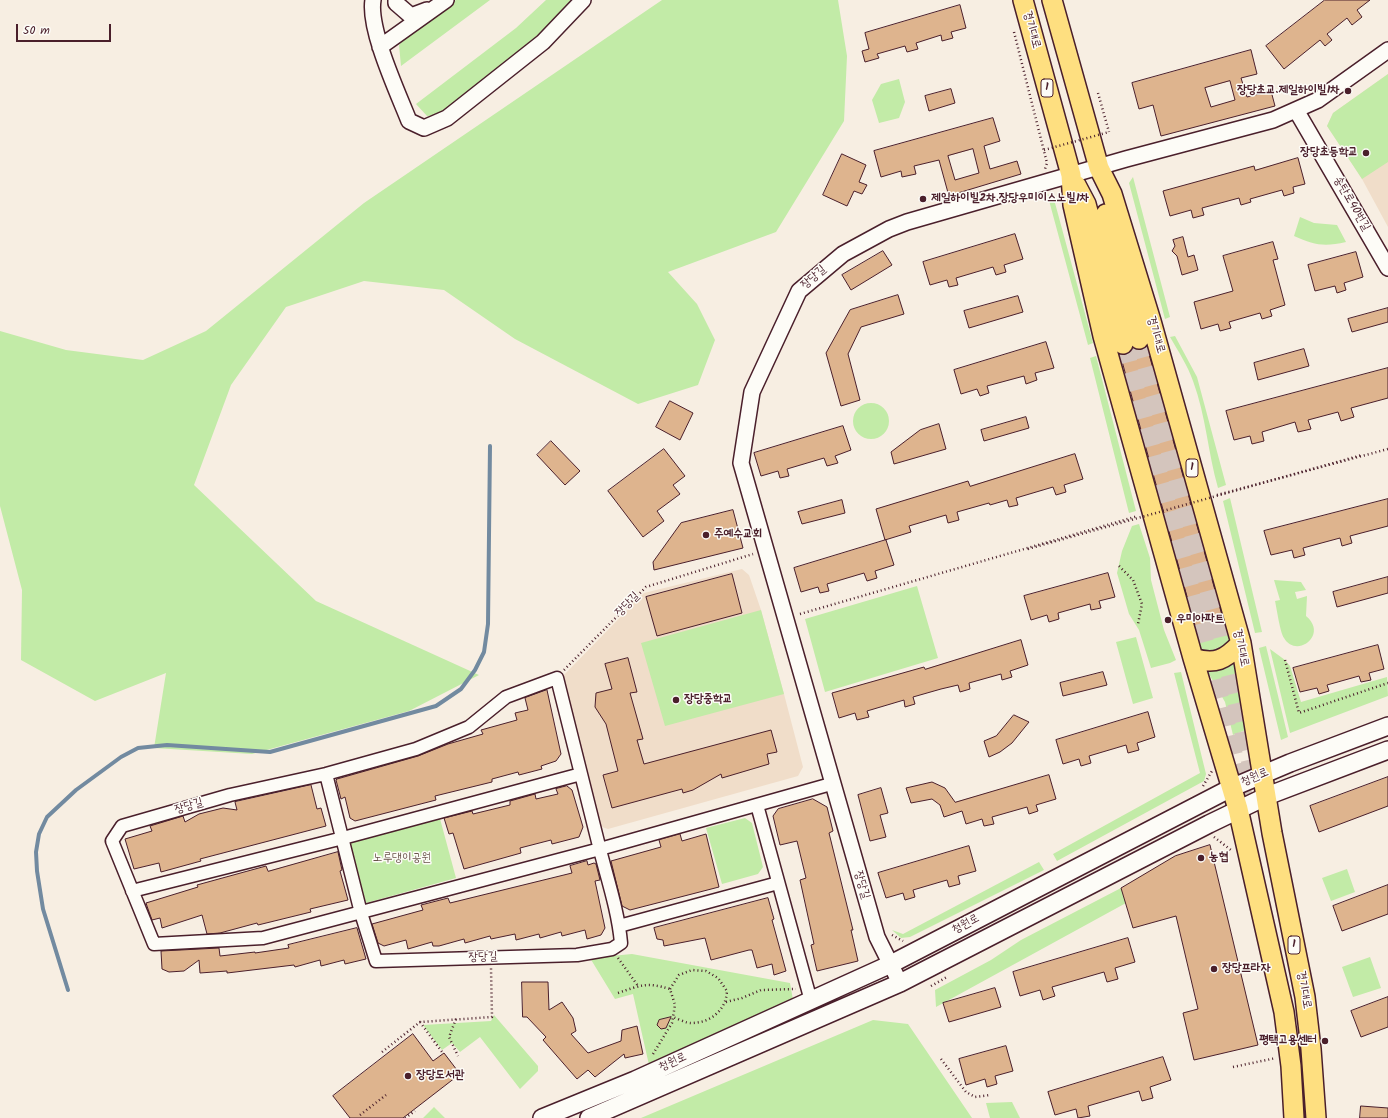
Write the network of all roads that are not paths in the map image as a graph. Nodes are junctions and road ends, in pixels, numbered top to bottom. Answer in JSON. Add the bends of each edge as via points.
{"nodes":[{"id":1,"x":373,"y":0,"type":"edge"},
{"id":2,"x":396,"y":0,"type":"edge"},
{"id":3,"x":583,"y":0,"type":"edge"},
{"id":4,"x":1024,"y":0,"type":"edge"},
{"id":5,"x":1052,"y":0,"type":"edge"},
{"id":6,"x":442,"y":3,"type":"edge"},
{"id":7,"x":380,"y":47,"type":"junction"},
{"id":8,"x":1388,"y":50,"type":"edge"},
{"id":9,"x":1296,"y":110,"type":"junction"},
{"id":10,"x":1085,"y":172,"type":"junction"},
{"id":11,"x":1388,"y":268,"type":"edge"},
{"id":12,"x":1240,"y":643,"type":"junction"},
{"id":13,"x":1193,"y":658,"type":"junction"},
{"id":14,"x":1388,"y":726,"type":"edge"},
{"id":15,"x":1388,"y":750,"type":"edge"},
{"id":16,"x":326,"y":774,"type":"junction"},
{"id":17,"x":582,"y":774,"type":"junction"},
{"id":18,"x":1263,"y":774,"type":"junction"},
{"id":19,"x":831,"y":784,"type":"junction"},
{"id":20,"x":1231,"y":788,"type":"junction"},
{"id":21,"x":1267,"y":796,"type":"junction"},
{"id":22,"x":757,"y":805,"type":"junction"},
{"id":23,"x":1238,"y":810,"type":"junction"},
{"id":24,"x":343,"y":838,"type":"junction"},
{"id":25,"x":600,"y":849,"type":"junction"},
{"id":26,"x":778,"y":883,"type":"junction"},
{"id":27,"x":132,"y":891,"type":"junction"},
{"id":28,"x":361,"y":913,"type":"junction"},
{"id":29,"x":619,"y":926,"type":"junction"},
{"id":30,"x":891,"y":964,"type":"junction"},
{"id":31,"x":900,"y":983,"type":"junction"},
{"id":32,"x":809,"y":995,"type":"junction"},
{"id":33,"x":542,"y":1118,"type":"edge"},
{"id":34,"x":589,"y":1118,"type":"edge"},
{"id":35,"x":1294,"y":1118,"type":"edge"},
{"id":36,"x":1316,"y":1118,"type":"edge"}],
"edges":[{"from":1,"to":7,"type":"street","via":[[372,7]]},
{"from":2,"to":6,"type":"street","via":[[396,3],[411,16]]},
{"from":3,"to":7,"type":"street","via":[[543,42],[447,118],[424,128],[409,121]]},
{"from":4,"to":10,"type":"main road","name":"경기대로","number":"1"},
{"from":5,"to":10,"type":"main road","name":"경기대로","number":"1"},
{"from":6,"to":7,"type":"street"},
{"from":8,"to":9,"type":"street","via":[[1318,100]]},
{"from":9,"to":10,"type":"street","name":"장당길","via":[[1273,120]]},
{"from":9,"to":11,"type":"street","name":"송탄로40번길"},
{"from":10,"to":10,"type":"main road","name":"경기대로","number":"1","via":[[1086,204],[1131,342],[1101,198]]},
{"from":10,"to":12,"type":"main road","name":"경기대로","number":"1","via":[[1112,194],[1151,321]]},
{"from":10,"to":13,"type":"main road","name":"경기대로","via":[[1073,205],[1104,336]]},
{"from":10,"to":19,"type":"street","name":"장당길","via":[[889,229],[843,254],[799,291],[752,392],[741,463]]},
{"from":12,"to":13,"type":"main road","via":[[1220,660],[1205,662]]},
{"from":12,"to":18,"type":"main road","name":"경기대로","number":"1"},
{"from":13,"to":20,"type":"main road","name":"경기대로"},
{"from":14,"to":18,"type":"main road","name":"청원로"},
{"from":15,"to":21,"type":"main road","name":"청원로"},
{"from":16,"to":17,"type":"street","name":"장당길","via":[[416,749],[468,727],[506,696],[557,678]]},
{"from":16,"to":24,"type":"street","name":"장당길"},
{"from":16,"to":27,"type":"street","name":"장당길","via":[[230,795],[122,826],[112,841]]},
{"from":17,"to":24,"type":"street"},
{"from":17,"to":25,"type":"street"},
{"from":18,"to":20,"type":"main road","name":"청원로"},
{"from":18,"to":21,"type":"main road","name":"경기대로","number":"1"},
{"from":19,"to":22,"type":"street","name":"장당길"},
{"from":19,"to":30,"type":"street","name":"장당길","via":[[877,937]]},
{"from":20,"to":23,"type":"main road","name":"경기대로"},
{"from":20,"to":30,"type":"main road","name":"청원로"},
{"from":21,"to":23,"type":"main road","name":"청원로"},
{"from":21,"to":36,"type":"main road","name":"경기대로","number":"1","via":[[1305,997]]},
{"from":22,"to":25,"type":"street","name":"장당길"},
{"from":22,"to":26,"type":"street"},
{"from":23,"to":31,"type":"main road","name":"청원로"},
{"from":23,"to":35,"type":"main road","name":"경기대로","via":[[1284,1012]]},
{"from":24,"to":27,"type":"street"},
{"from":24,"to":28,"type":"street","name":"장당길"},
{"from":25,"to":28,"type":"street","name":"장당길"},
{"from":25,"to":29,"type":"street"},
{"from":26,"to":29,"type":"street"},
{"from":26,"to":32,"type":"street"},
{"from":27,"to":28,"type":"street","name":"장당길","via":[[154,944],[263,938]]},
{"from":28,"to":29,"type":"street","name":"장당길","via":[[376,961],[577,955],[612,949],[621,943]]},
{"from":30,"to":31,"type":"street","name":"장당길"},
{"from":30,"to":32,"type":"main road","name":"청원로"},
{"from":31,"to":34,"type":"main road","name":"청원로"},
{"from":32,"to":33,"type":"main road","name":"청원로","via":[[635,1080]]}]}
